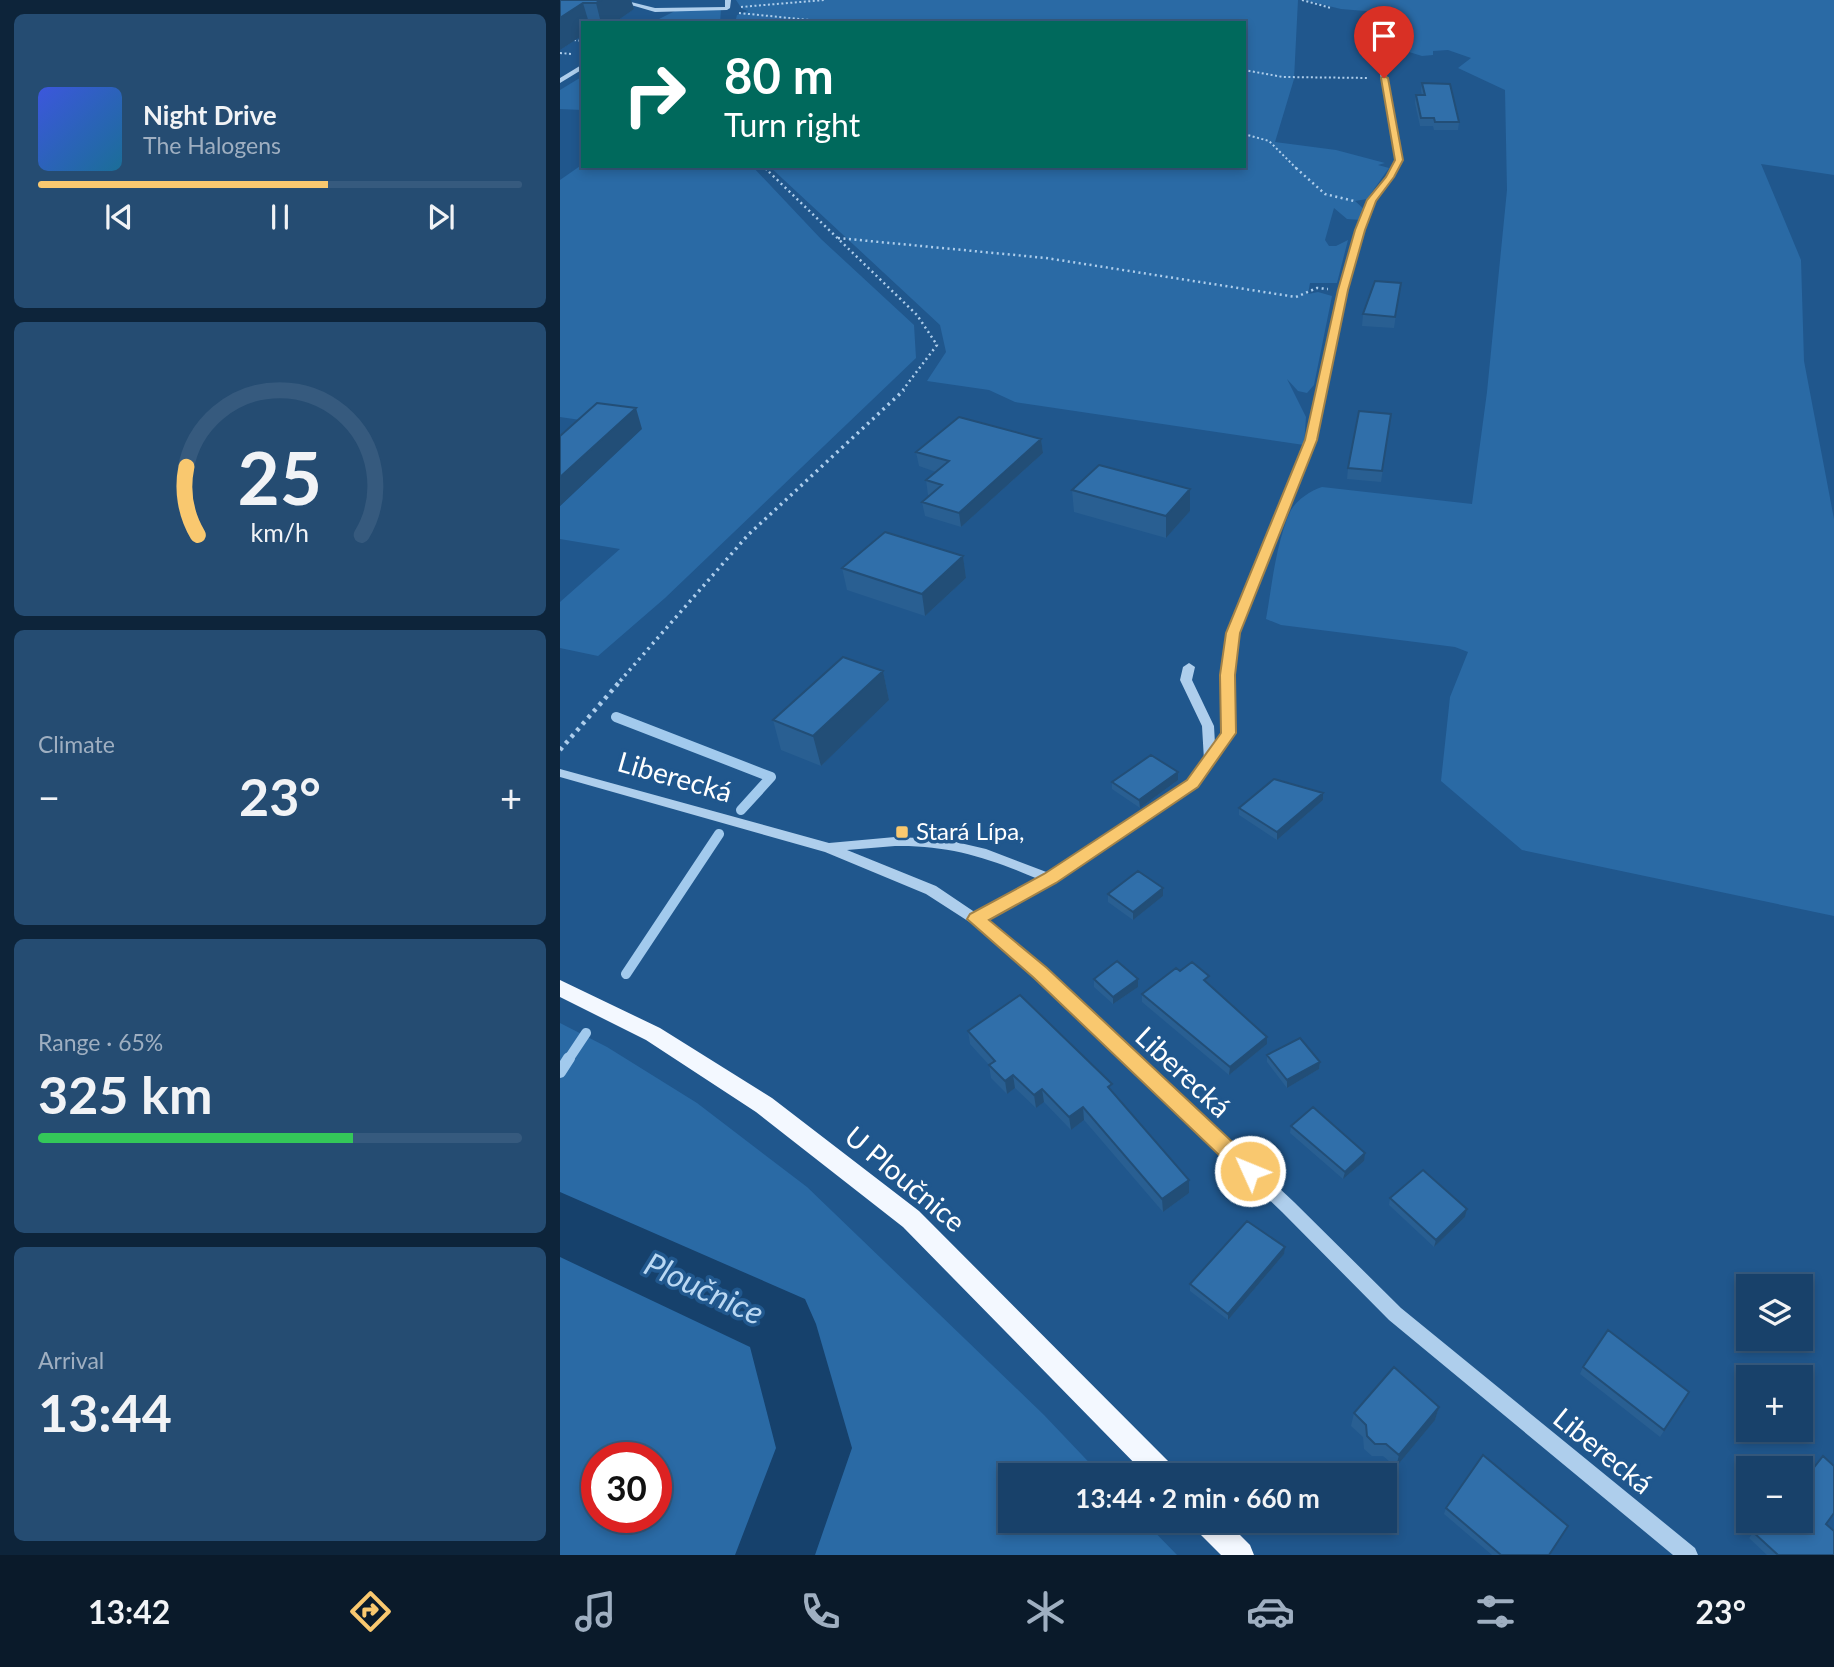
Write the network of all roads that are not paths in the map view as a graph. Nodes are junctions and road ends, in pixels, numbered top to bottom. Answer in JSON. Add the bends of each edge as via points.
{"nodes":[{"id":1,"x":617,"y":0,"type":"edge"},
{"id":2,"x":728,"y":0,"type":"edge"},
{"id":3,"x":655,"y":10,"type":"junction"},
{"id":4,"x":728,"y":10,"type":"joint"},
{"id":5,"x":653,"y":20,"type":"dead end"},
{"id":6,"x":1373,"y":20,"type":"dead end"},
{"id":7,"x":581,"y":67,"type":"edge"},
{"id":8,"x":560,"y":81,"type":"edge"},
{"id":9,"x":1189,"y":667,"type":"dead end"},
{"id":10,"x":1210,"y":761,"type":"junction"},
{"id":11,"x":560,"y":773,"type":"edge"},
{"id":12,"x":829,"y":848,"type":"junction"},
{"id":13,"x":1050,"y":879,"type":"junction"},
{"id":14,"x":976,"y":919,"type":"junction"},
{"id":15,"x":563,"y":994,"type":"edge"},
{"id":16,"x":1152,"y":1463,"type":"edge"},
{"id":17,"x":1219,"y":1533,"type":"edge"},
{"id":18,"x":1240,"y":1555,"type":"edge"},
{"id":19,"x":1688,"y":1555,"type":"edge"}],
"edges":[{"from":1,"to":3,"type":"street"},
{"from":2,"to":4,"type":"lane"},
{"from":3,"to":4,"type":"street"},
{"from":3,"to":5,"type":"street"},
{"from":6,"to":10,"type":"street","via":[[1399,160],[1372,200],[1360,230],[1311,440],[1233,633],[1227,675],[1229,733]]},
{"from":7,"to":8,"type":"street"},
{"from":9,"to":10,"type":"lane","via":[[1186,680],[1208,726]]},
{"from":10,"to":13,"type":"street","via":[[1192,783]]},
{"from":11,"to":12,"type":"street","name":"Liberecká"},
{"from":12,"to":13,"type":"street","via":[[884,842],[956,845]]},
{"from":12,"to":14,"type":"street","name":"Liberecká","via":[[931,890]]},
{"from":13,"to":14,"type":"street"},
{"from":14,"to":19,"type":"street","name":"Liberecká","via":[[1040,973],[1395,1314]]},
{"from":15,"to":16,"type":"main road","name":"U Ploučnice","via":[[653,1034],[764,1105],[911,1219]]},
{"from":17,"to":18,"type":"main road"}]}
